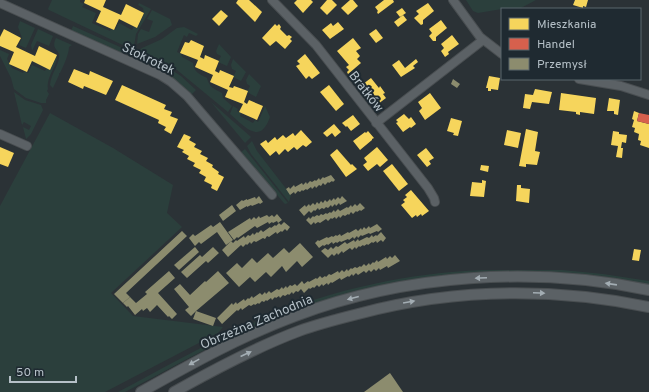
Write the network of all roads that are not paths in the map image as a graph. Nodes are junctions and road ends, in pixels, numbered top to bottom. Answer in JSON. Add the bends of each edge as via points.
{"nodes":[{"id":1,"x":272,"y":0,"type":"edge"},
{"id":2,"x":452,"y":0,"type":"edge"},
{"id":3,"x":0,"y":3,"type":"edge"},
{"id":4,"x":483,"y":40,"type":"junction"},
{"id":5,"x":501,"y":53,"type":"edge"},
{"id":6,"x":585,"y":80,"type":"edge"},
{"id":7,"x":649,"y":95,"type":"edge"},
{"id":8,"x":376,"y":123,"type":"junction"},
{"id":9,"x":0,"y":134,"type":"edge"},
{"id":10,"x":27,"y":146,"type":"dead end"},
{"id":11,"x":272,"y":195,"type":"dead end"},
{"id":12,"x":435,"y":202,"type":"dead end"},
{"id":13,"x":649,"y":290,"type":"edge"},
{"id":14,"x":649,"y":307,"type":"edge"},
{"id":15,"x":141,"y":392,"type":"edge"},
{"id":16,"x":174,"y":392,"type":"edge"}],
"edges":[{"from":1,"to":8,"type":"street","name":"Bratków","via":[[316,45]]},
{"from":2,"to":4,"type":"street"},
{"from":3,"to":11,"type":"street","name":"Stokrotek","via":[[160,74],[201,112]]},
{"from":4,"to":5,"type":"street"},
{"from":4,"to":8,"type":"street"},
{"from":6,"to":7,"type":"street","via":[[621,86]]},
{"from":8,"to":12,"type":"street","name":"Bratków","via":[[428,188]]},
{"from":9,"to":10,"type":"street"},
{"from":13,"to":15,"type":"street","name":"Obrzeżna Zachodnia","one_way":true,"via":[[600,282],[534,277],[470,278],[397,288],[327,305],[295,316],[212,352]]},
{"from":16,"to":14,"type":"street","name":"Obrzeżna Zachodnia","one_way":true,"via":[[245,354],[299,331],[398,304],[470,294],[534,293],[597,298]]}]}
